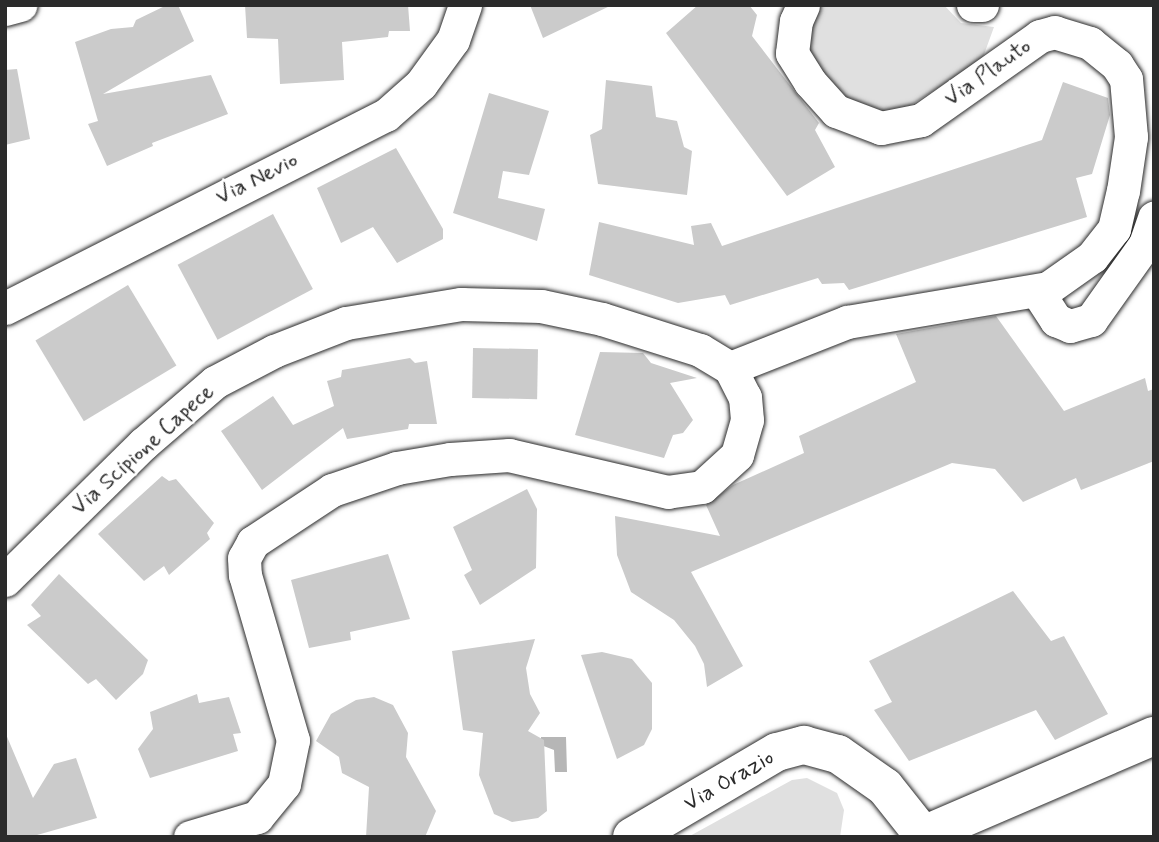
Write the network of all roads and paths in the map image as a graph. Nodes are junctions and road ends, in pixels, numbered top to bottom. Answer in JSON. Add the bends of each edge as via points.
{"nodes":[{"id":1,"x":20,"y":5,"type":"edge"},
{"id":2,"x":465,"y":5,"type":"edge"},
{"id":3,"x":803,"y":5,"type":"edge"},
{"id":4,"x":972,"y":5,"type":"edge"},
{"id":5,"x":982,"y":5,"type":"edge"},
{"id":6,"x":5,"y":9,"type":"edge"},
{"id":7,"x":1154,"y":218,"type":"edge"},
{"id":8,"x":1037,"y":291,"type":"junction"},
{"id":9,"x":5,"y":308,"type":"edge"},
{"id":10,"x":730,"y":368,"type":"junction"},
{"id":11,"x":5,"y":580,"type":"edge"},
{"id":12,"x":1154,"y":736,"type":"edge"},
{"id":13,"x":921,"y":836,"type":"edge"},
{"id":14,"x":190,"y":837,"type":"edge"},
{"id":15,"x":632,"y":837,"type":"edge"}],
"edges":[{"from":1,"to":6,"type":"street"},
{"from":2,"to":9,"type":"street","name":"Via Nevio","via":[[453,40],[421,84],[386,115]]},
{"from":3,"to":8,"type":"street","name":"Via Plauto","via":[[792,53],[810,82],[836,111],[881,128],[921,120],[1040,36],[1055,33],[1082,40],[1117,65],[1126,79],[1131,137],[1114,229],[1092,257],[1061,281]]},
{"from":4,"to":5,"type":"street"},
{"from":7,"to":8,"type":"street","via":[[1145,244],[1091,320],[1070,326],[1056,320]]},
{"from":8,"to":10,"type":"street","name":"Via Plauto","via":[[846,322]]},
{"from":10,"to":11,"type":"street","name":"Via Scipione Capece","via":[[700,350],[602,319],[541,306],[461,304],[346,323],[274,351],[215,382],[144,444]]},
{"from":10,"to":14,"type":"street","via":[[745,397],[747,420],[737,455],[702,487],[668,492],[509,455],[450,459],[397,468],[332,490],[253,542],[244,558],[245,575],[293,740],[284,784],[257,817]]},
{"from":12,"to":13,"type":"street"},
{"from":13,"to":15,"type":"street","name":"Via Orazio","via":[[885,787],[838,754],[804,746],[777,751]]}]}
